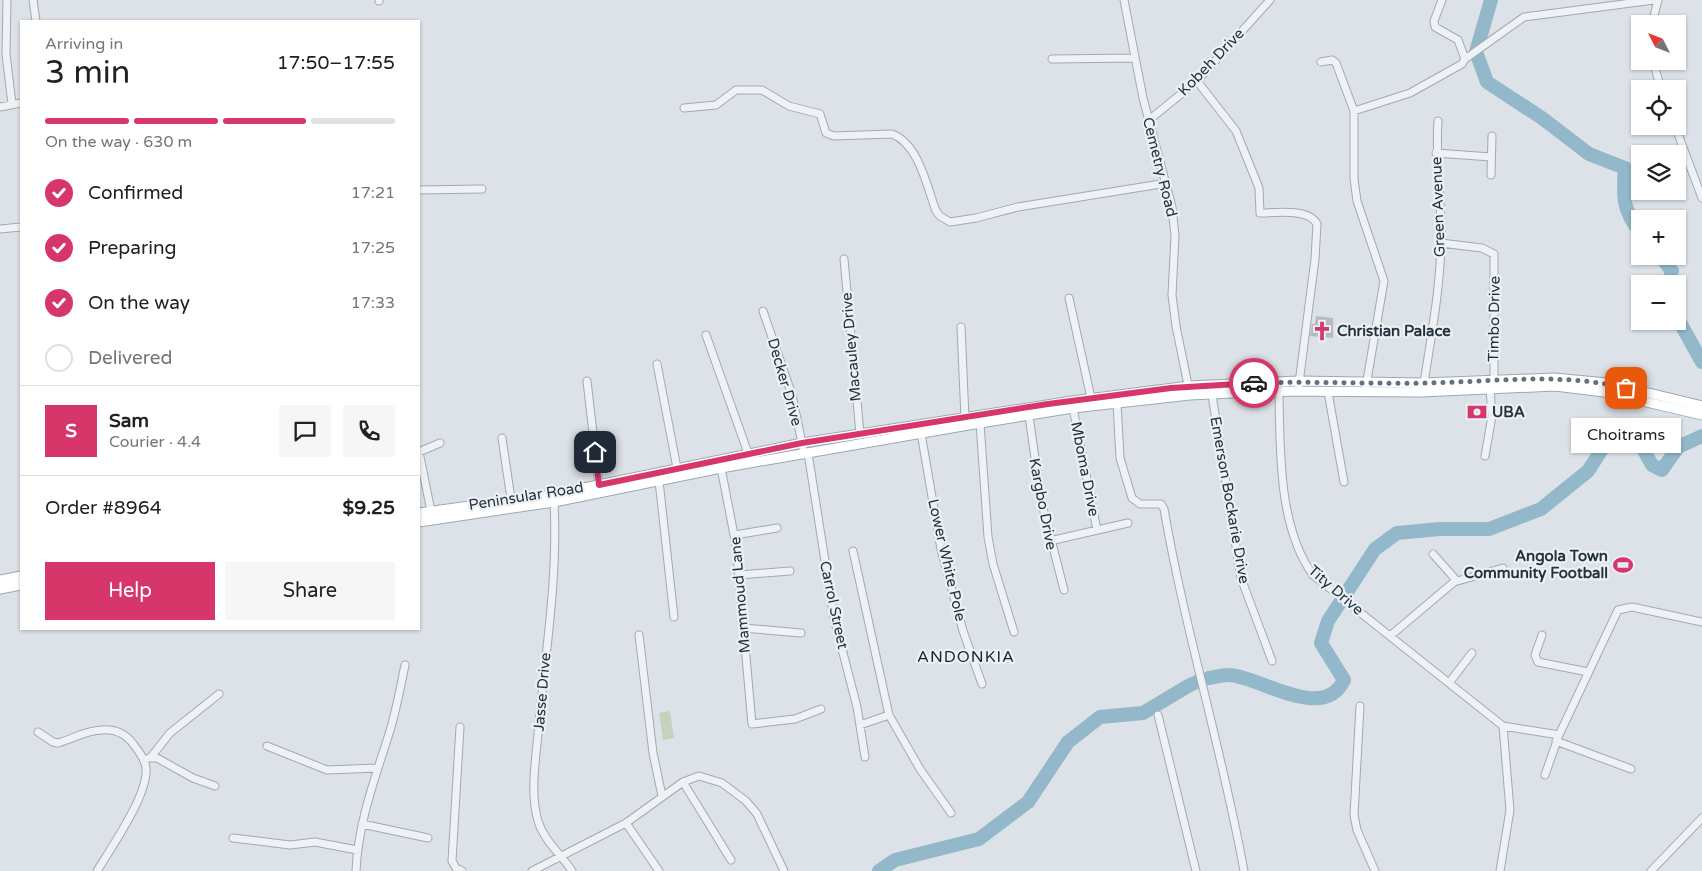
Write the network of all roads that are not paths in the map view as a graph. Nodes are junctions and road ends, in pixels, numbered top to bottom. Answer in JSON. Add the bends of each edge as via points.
{"nodes":[{"id":1,"x":7,"y":0,"type":"edge"},
{"id":2,"x":33,"y":0,"type":"edge"},
{"id":3,"x":1124,"y":0,"type":"edge"},
{"id":4,"x":1270,"y":0,"type":"edge"},
{"id":5,"x":1442,"y":0,"type":"edge"},
{"id":6,"x":1656,"y":0,"type":"edge"},
{"id":7,"x":1654,"y":15,"type":"edge"},
{"id":8,"x":36,"y":20,"type":"edge"},
{"id":9,"x":1134,"y":58,"type":"junction"},
{"id":10,"x":1468,"y":58,"type":"junction"},
{"id":11,"x":1052,"y":59,"type":"dead end"},
{"id":12,"x":1321,"y":62,"type":"dead end"},
{"id":13,"x":1197,"y":81,"type":"junction"},
{"id":14,"x":20,"y":103,"type":"edge"},
{"id":15,"x":12,"y":104,"type":"junction"},
{"id":16,"x":0,"y":107,"type":"edge"},
{"id":17,"x":684,"y":108,"type":"dead end"},
{"id":18,"x":1354,"y":111,"type":"junction"},
{"id":19,"x":1149,"y":120,"type":"junction"},
{"id":20,"x":1438,"y":121,"type":"dead end"},
{"id":21,"x":1678,"y":135,"type":"edge"},
{"id":22,"x":1492,"y":136,"type":"dead end"},
{"id":23,"x":1436,"y":153,"type":"junction"},
{"id":24,"x":1491,"y":157,"type":"junction"},
{"id":25,"x":1491,"y":175,"type":"dead end"},
{"id":26,"x":1167,"y":183,"type":"junction"},
{"id":27,"x":482,"y":189,"type":"dead end"},
{"id":28,"x":420,"y":190,"type":"edge"},
{"id":29,"x":1702,"y":198,"type":"edge"},
{"id":30,"x":20,"y":227,"type":"edge"},
{"id":31,"x":0,"y":229,"type":"edge"},
{"id":32,"x":1441,"y":243,"type":"junction"},
{"id":33,"x":844,"y":259,"type":"dead end"},
{"id":34,"x":1068,"y":298,"type":"dead end"},
{"id":35,"x":763,"y":311,"type":"dead end"},
{"id":36,"x":961,"y":326,"type":"dead end"},
{"id":37,"x":706,"y":335,"type":"dead end"},
{"id":38,"x":657,"y":364,"type":"dead end"},
{"id":39,"x":586,"y":381,"type":"dead end"},
{"id":40,"x":1298,"y":381,"type":"junction"},
{"id":41,"x":1365,"y":382,"type":"junction"},
{"id":42,"x":1424,"y":383,"type":"junction"},
{"id":43,"x":1492,"y":384,"type":"junction"},
{"id":44,"x":1190,"y":391,"type":"junction"},
{"id":45,"x":1279,"y":391,"type":"junction"},
{"id":46,"x":1298,"y":391,"type":"junction"},
{"id":47,"x":1328,"y":392,"type":"junction"},
{"id":48,"x":1365,"y":392,"type":"junction"},
{"id":49,"x":1212,"y":395,"type":"junction"},
{"id":50,"x":1091,"y":398,"type":"junction"},
{"id":51,"x":1117,"y":403,"type":"junction"},
{"id":52,"x":1702,"y":406,"type":"edge"},
{"id":53,"x":1073,"y":408,"type":"junction"},
{"id":54,"x":1702,"y":415,"type":"edge"},
{"id":55,"x":1029,"y":416,"type":"junction"},
{"id":56,"x":965,"y":418,"type":"junction"},
{"id":57,"x":980,"y":423,"type":"junction"},
{"id":58,"x":921,"y":433,"type":"junction"},
{"id":59,"x":860,"y":434,"type":"junction"},
{"id":60,"x":502,"y":438,"type":"dead end"},
{"id":61,"x":440,"y":442,"type":"dead end"},
{"id":62,"x":802,"y":443,"type":"junction"},
{"id":63,"x":420,"y":452,"type":"edge"},
{"id":64,"x":748,"y":453,"type":"junction"},
{"id":65,"x":806,"y":453,"type":"junction"},
{"id":66,"x":1485,"y":456,"type":"dead end"},
{"id":67,"x":420,"y":457,"type":"edge"},
{"id":68,"x":677,"y":468,"type":"junction"},
{"id":69,"x":721,"y":468,"type":"junction"},
{"id":70,"x":659,"y":480,"type":"junction"},
{"id":71,"x":1344,"y":482,"type":"dead end"},
{"id":72,"x":599,"y":485,"type":"junction"},
{"id":73,"x":511,"y":499,"type":"junction"},
{"id":74,"x":554,"y":502,"type":"junction"},
{"id":75,"x":431,"y":511,"type":"junction"},
{"id":76,"x":420,"y":513,"type":"edge"},
{"id":77,"x":420,"y":522,"type":"edge"},
{"id":78,"x":1128,"y":523,"type":"dead end"},
{"id":79,"x":777,"y":528,"type":"dead end"},
{"id":80,"x":1097,"y":530,"type":"junction"},
{"id":81,"x":735,"y":535,"type":"junction"},
{"id":82,"x":1050,"y":541,"type":"junction"},
{"id":83,"x":853,"y":552,"type":"dead end"},
{"id":84,"x":1433,"y":554,"type":"dead end"},
{"id":85,"x":1503,"y":568,"type":"dead end"},
{"id":86,"x":790,"y":571,"type":"dead end"},
{"id":87,"x":739,"y":575,"type":"junction"},
{"id":88,"x":20,"y":576,"type":"edge"},
{"id":89,"x":0,"y":580,"type":"edge"},
{"id":90,"x":1457,"y":580,"type":"junction"},
{"id":91,"x":20,"y":585,"type":"edge"},
{"id":92,"x":0,"y":589,"type":"edge"},
{"id":93,"x":1064,"y":590,"type":"dead end"},
{"id":94,"x":674,"y":616,"type":"dead end"},
{"id":95,"x":1702,"y":622,"type":"edge"},
{"id":96,"x":743,"y":628,"type":"junction"},
{"id":97,"x":1014,"y":632,"type":"dead end"},
{"id":98,"x":801,"y":633,"type":"dead end"},
{"id":99,"x":639,"y":635,"type":"dead end"},
{"id":100,"x":1542,"y":635,"type":"dead end"},
{"id":101,"x":1390,"y":636,"type":"junction"},
{"id":102,"x":1472,"y":653,"type":"dead end"},
{"id":103,"x":1272,"y":661,"type":"dead end"},
{"id":104,"x":405,"y":665,"type":"dead end"},
{"id":105,"x":1588,"y":672,"type":"junction"},
{"id":106,"x":1449,"y":683,"type":"junction"},
{"id":107,"x":982,"y":684,"type":"dead end"},
{"id":108,"x":219,"y":694,"type":"dead end"},
{"id":109,"x":1360,"y":706,"type":"dead end"},
{"id":110,"x":821,"y":709,"type":"dead end"},
{"id":111,"x":889,"y":715,"type":"junction"},
{"id":112,"x":1158,"y":715,"type":"dead end"},
{"id":113,"x":860,"y":725,"type":"junction"},
{"id":114,"x":1503,"y":726,"type":"junction"},
{"id":115,"x":460,"y":727,"type":"dead end"},
{"id":116,"x":38,"y":732,"type":"dead end"},
{"id":117,"x":1557,"y":738,"type":"junction"},
{"id":118,"x":267,"y":746,"type":"dead end"},
{"id":119,"x":151,"y":757,"type":"junction"},
{"id":120,"x":865,"y":757,"type":"dead end"},
{"id":121,"x":143,"y":759,"type":"junction"},
{"id":122,"x":378,"y":768,"type":"junction"},
{"id":123,"x":1631,"y":769,"type":"dead end"},
{"id":124,"x":1546,"y":775,"type":"dead end"},
{"id":125,"x":684,"y":782,"type":"junction"},
{"id":126,"x":215,"y":786,"type":"dead end"},
{"id":127,"x":662,"y":796,"type":"junction"},
{"id":128,"x":951,"y":813,"type":"dead end"},
{"id":129,"x":1702,"y":818,"type":"edge"},
{"id":130,"x":626,"y":823,"type":"junction"},
{"id":131,"x":362,"y":824,"type":"junction"},
{"id":132,"x":233,"y":838,"type":"dead end"},
{"id":133,"x":428,"y":838,"type":"dead end"},
{"id":134,"x":357,"y":850,"type":"junction"},
{"id":135,"x":559,"y":855,"type":"junction"},
{"id":136,"x":731,"y":860,"type":"dead end"},
{"id":137,"x":97,"y":871,"type":"edge"},
{"id":138,"x":356,"y":871,"type":"edge"},
{"id":139,"x":462,"y":871,"type":"edge"},
{"id":140,"x":532,"y":871,"type":"edge"},
{"id":141,"x":572,"y":871,"type":"edge"},
{"id":142,"x":659,"y":871,"type":"edge"},
{"id":143,"x":784,"y":871,"type":"edge"},
{"id":144,"x":1196,"y":871,"type":"edge"},
{"id":145,"x":1244,"y":871,"type":"edge"},
{"id":146,"x":1375,"y":871,"type":"edge"},
{"id":147,"x":1500,"y":871,"type":"edge"},
{"id":148,"x":1652,"y":871,"type":"edge"}],
"edges":[{"from":1,"to":15,"type":"street","via":[[6,54]]},
{"from":2,"to":8,"type":"street"},
{"from":3,"to":9,"type":"street","name":"Cemetry Road"},
{"from":4,"to":13,"type":"street","name":"Kobeh Drive"},
{"from":5,"to":10,"type":"street","via":[[1434,21],[1436,27],[1458,40]]},
{"from":6,"to":7,"type":"street"},
{"from":6,"to":10,"type":"street","via":[[1524,17]]},
{"from":9,"to":11,"type":"street"},
{"from":9,"to":19,"type":"street","name":"Cemetry Road"},
{"from":10,"to":18,"type":"street","via":[[1455,69],[1410,93]]},
{"from":12,"to":18,"type":"street","via":[[1332,60],[1336,63]]},
{"from":13,"to":19,"type":"street","name":"Kobeh Drive"},
{"from":13,"to":40,"type":"street","via":[[1236,131],[1259,188],[1260,213],[1308,215],[1317,224]]},
{"from":14,"to":15,"type":"street"},
{"from":15,"to":16,"type":"street"},
{"from":17,"to":26,"type":"street","via":[[716,105],[736,90],[762,90],[789,106],[820,114],[826,133],[834,136],[898,136],[917,158],[936,211],[950,222],[1018,207]]},
{"from":18,"to":41,"type":"street","via":[[1357,201],[1384,281]]},
{"from":19,"to":26,"type":"street","name":"Cemetry Road"},
{"from":20,"to":23,"type":"street","name":"Green Avenue"},
{"from":21,"to":29,"type":"street"},
{"from":22,"to":24,"type":"street"},
{"from":23,"to":24,"type":"street"},
{"from":23,"to":32,"type":"street","name":"Green Avenue"},
{"from":24,"to":25,"type":"street"},
{"from":26,"to":44,"type":"street","name":"Cemetry Road","via":[[1175,236],[1172,295]]},
{"from":27,"to":28,"type":"street"},
{"from":30,"to":31,"type":"street"},
{"from":32,"to":42,"type":"street","name":"Green Avenue","via":[[1435,315]]},
{"from":32,"to":43,"type":"street","name":"Timbo Drive","via":[[1488,249],[1495,258]]},
{"from":33,"to":59,"type":"street","name":"Macauley Drive"},
{"from":34,"to":50,"type":"street"},
{"from":35,"to":62,"type":"street","name":"Decker Drive","via":[[788,381]]},
{"from":36,"to":56,"type":"street"},
{"from":37,"to":64,"type":"street"},
{"from":38,"to":68,"type":"street"},
{"from":39,"to":72,"type":"street"},
{"from":40,"to":41,"type":"main road","name":"Peninsular Road"},
{"from":40,"to":44,"type":"main road","name":"Peninsular Road"},
{"from":40,"to":46,"type":"street"},
{"from":41,"to":42,"type":"main road","name":"Peninsular Road"},
{"from":41,"to":48,"type":"street"},
{"from":42,"to":43,"type":"main road","name":"Peninsular Road"},
{"from":43,"to":48,"type":"main road","name":"Peninsular Road","via":[[1421,392]]},
{"from":43,"to":52,"type":"main road","name":"Peninsular Road","via":[[1554,378],[1607,383]]},
{"from":43,"to":54,"type":"main road","name":"Peninsular Road","via":[[1604,392]]},
{"from":43,"to":66,"type":"street","name":"Timbo Drive","via":[[1492,416]]},
{"from":44,"to":49,"type":"main road","name":"Peninsular Road"},
{"from":44,"to":50,"type":"main road","name":"Peninsular Road"},
{"from":44,"to":51,"type":"main road","name":"Peninsular Road"},
{"from":45,"to":46,"type":"main road","name":"Peninsular Road"},
{"from":45,"to":49,"type":"main road","name":"Peninsular Road"},
{"from":45,"to":101,"type":"street","name":"Tity Drive","via":[[1284,486],[1302,560],[1313,575]]},
{"from":46,"to":47,"type":"main road","name":"Peninsular Road"},
{"from":47,"to":48,"type":"main road","name":"Peninsular Road"},
{"from":47,"to":71,"type":"street"},
{"from":49,"to":103,"type":"street","name":"Emerson Bockarie Drive","via":[[1241,578]]},
{"from":50,"to":56,"type":"main road","name":"Peninsular Road"},
{"from":51,"to":53,"type":"main road","name":"Peninsular Road"},
{"from":51,"to":145,"type":"street","via":[[1120,458],[1132,498],[1140,504],[1156,504],[1164,508],[1174,570],[1232,801]]},
{"from":53,"to":55,"type":"main road","name":"Peninsular Road"},
{"from":53,"to":80,"type":"street","name":"Mboma Drive"},
{"from":55,"to":57,"type":"main road","name":"Peninsular Road"},
{"from":55,"to":82,"type":"street","name":"Kargbo Drive"},
{"from":56,"to":59,"type":"main road","name":"Peninsular Road"},
{"from":57,"to":58,"type":"main road","name":"Peninsular Road"},
{"from":57,"to":97,"type":"street","via":[[988,537]]},
{"from":58,"to":65,"type":"main road","name":"Peninsular Road"},
{"from":58,"to":107,"type":"street","name":"Lower White Pole","via":[[941,550],[963,631]]},
{"from":59,"to":62,"type":"main road","name":"Peninsular Road"},
{"from":60,"to":73,"type":"street"},
{"from":61,"to":63,"type":"street"},
{"from":62,"to":64,"type":"main road","name":"Peninsular Road"},
{"from":62,"to":65,"type":"street","name":"Decker Drive"},
{"from":64,"to":68,"type":"main road","name":"Peninsular Road"},
{"from":65,"to":69,"type":"main road","name":"Peninsular Road"},
{"from":65,"to":113,"type":"street","name":"Carrol Street","via":[[834,618]]},
{"from":67,"to":75,"type":"street"},
{"from":68,"to":72,"type":"main road","name":"Peninsular Road"},
{"from":69,"to":70,"type":"main road","name":"Peninsular Road"},
{"from":69,"to":81,"type":"street","name":"Mammoud Lane"},
{"from":70,"to":74,"type":"main road","name":"Peninsular Road"},
{"from":70,"to":94,"type":"street"},
{"from":72,"to":73,"type":"main road","name":"Peninsular Road"},
{"from":73,"to":75,"type":"main road","name":"Peninsular Road"},
{"from":74,"to":77,"type":"main road","name":"Peninsular Road"},
{"from":74,"to":135,"type":"street","name":"Jasse Drive","via":[[554,556],[535,799],[542,832]]},
{"from":75,"to":76,"type":"main road","name":"Peninsular Road"},
{"from":78,"to":80,"type":"street"},
{"from":79,"to":81,"type":"street"},
{"from":80,"to":82,"type":"street"},
{"from":81,"to":87,"type":"street","name":"Mammoud Lane"},
{"from":82,"to":93,"type":"street","name":"Kargbo Drive"},
{"from":83,"to":111,"type":"street"},
{"from":84,"to":90,"type":"street"},
{"from":85,"to":90,"type":"street"},
{"from":86,"to":87,"type":"street"},
{"from":87,"to":96,"type":"street","name":"Mammoud Lane"},
{"from":88,"to":89,"type":"main road"},
{"from":90,"to":101,"type":"street"},
{"from":91,"to":92,"type":"main road"},
{"from":95,"to":105,"type":"street","via":[[1624,608],[1615,614]]},
{"from":96,"to":98,"type":"street"},
{"from":96,"to":110,"type":"street","name":"Mammoud Lane","via":[[752,724],[794,719]]},
{"from":99,"to":127,"type":"street","via":[[653,753]]},
{"from":100,"to":105,"type":"street","via":[[1535,655],[1538,662]]},
{"from":101,"to":106,"type":"street","name":"Tity Drive"},
{"from":102,"to":106,"type":"street"},
{"from":104,"to":122,"type":"street"},
{"from":105,"to":117,"type":"street"},
{"from":106,"to":114,"type":"street","name":"Tity Drive"},
{"from":108,"to":119,"type":"street","via":[[170,733]]},
{"from":109,"to":146,"type":"street","via":[[1354,816]]},
{"from":111,"to":113,"type":"street"},
{"from":111,"to":128,"type":"street","via":[[920,769]]},
{"from":112,"to":144,"type":"street"},
{"from":113,"to":120,"type":"street","name":"Carrol Street"},
{"from":114,"to":117,"type":"street"},
{"from":114,"to":147,"type":"street","via":[[1510,810]]},
{"from":115,"to":139,"type":"street","via":[[452,861]]},
{"from":116,"to":121,"type":"street","via":[[58,743],[100,730],[116,731],[130,740]]},
{"from":117,"to":123,"type":"street"},
{"from":117,"to":124,"type":"street"},
{"from":118,"to":122,"type":"street","via":[[327,770]]},
{"from":119,"to":121,"type":"street"},
{"from":119,"to":126,"type":"street"},
{"from":121,"to":137,"type":"street","via":[[145,782],[130,816]]},
{"from":122,"to":131,"type":"street"},
{"from":125,"to":127,"type":"street"},
{"from":125,"to":136,"type":"street"},
{"from":125,"to":143,"type":"street","via":[[693,777],[713,778],[733,789],[757,814]]},
{"from":127,"to":130,"type":"street"},
{"from":129,"to":148,"type":"street"},
{"from":130,"to":135,"type":"street"},
{"from":130,"to":142,"type":"street"},
{"from":131,"to":133,"type":"street"},
{"from":131,"to":134,"type":"street"},
{"from":132,"to":134,"type":"street","via":[[290,845],[315,842]]},
{"from":134,"to":138,"type":"street"},
{"from":135,"to":140,"type":"street"},
{"from":135,"to":141,"type":"street","name":"Jasse Drive"}]}
